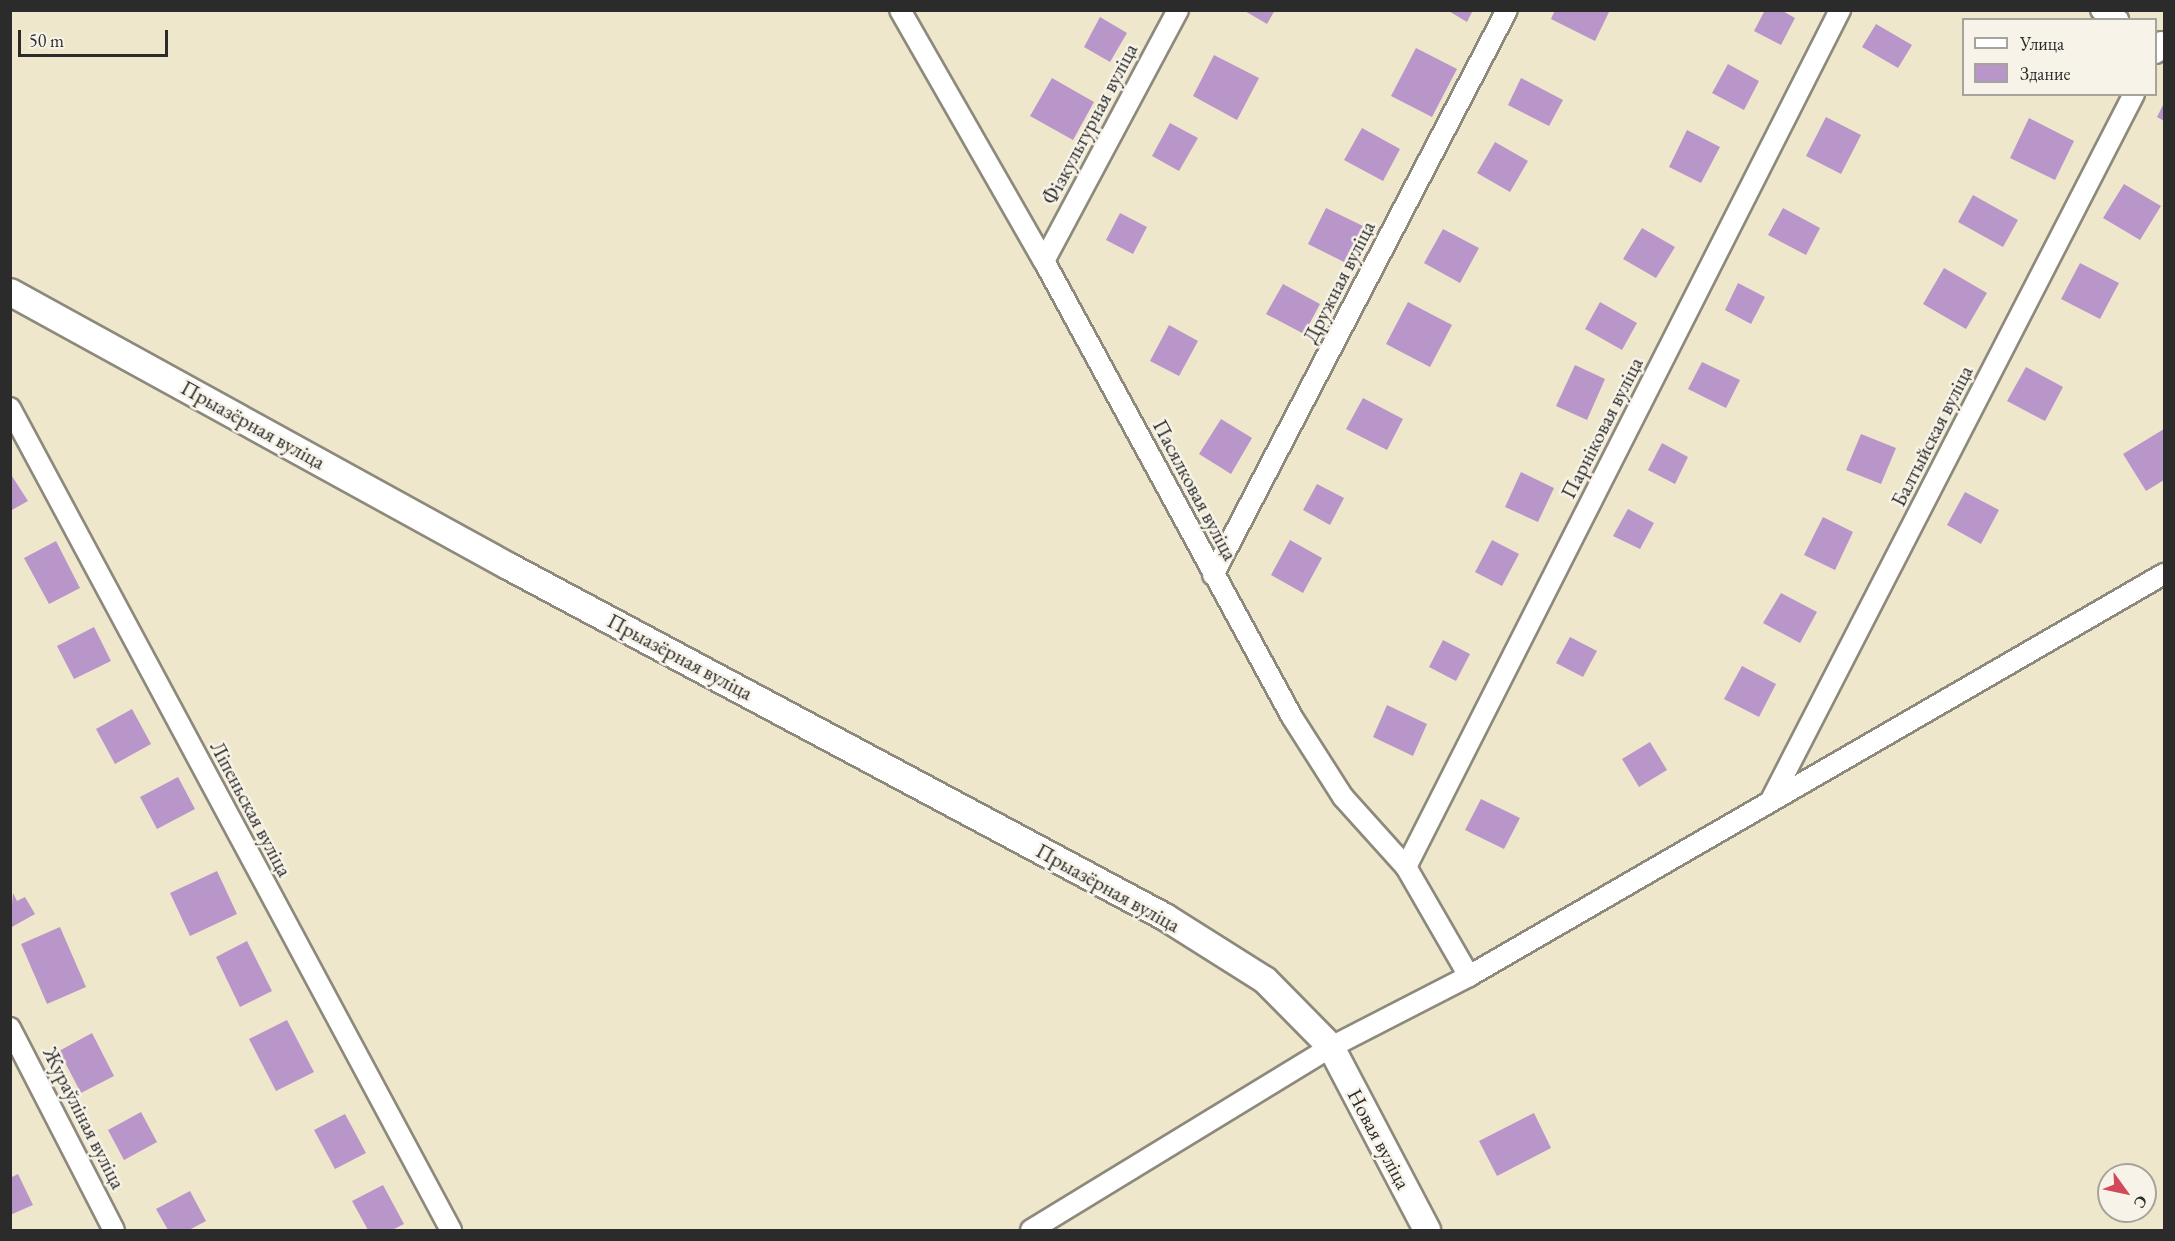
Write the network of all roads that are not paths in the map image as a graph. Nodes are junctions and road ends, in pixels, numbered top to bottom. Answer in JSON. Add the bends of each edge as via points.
{"nodes":[{"id":1,"x":900,"y":10,"type":"edge"},
{"id":2,"x":1178,"y":10,"type":"edge"},
{"id":3,"x":1507,"y":10,"type":"edge"},
{"id":4,"x":1840,"y":10,"type":"edge"},
{"id":5,"x":2101,"y":10,"type":"edge"},
{"id":6,"x":2115,"y":18,"type":"edge"},
{"id":7,"x":2133,"y":96,"type":"edge"},
{"id":8,"x":1044,"y":261,"type":"junction"},
{"id":9,"x":10,"y":292,"type":"edge"},
{"id":10,"x":10,"y":408,"type":"edge"},
{"id":11,"x":2164,"y":574,"type":"edge"},
{"id":12,"x":1213,"y":575,"type":"junction"},
{"id":13,"x":1771,"y":800,"type":"junction"},
{"id":14,"x":1406,"y":867,"type":"junction"},
{"id":15,"x":1469,"y":976,"type":"junction"},
{"id":16,"x":10,"y":1028,"type":"edge"},
{"id":17,"x":1331,"y":1047,"type":"junction"},
{"id":18,"x":114,"y":1230,"type":"edge"},
{"id":19,"x":451,"y":1230,"type":"edge"},
{"id":20,"x":1031,"y":1230,"type":"edge"},
{"id":21,"x":1427,"y":1230,"type":"edge"}],
"edges":[{"from":1,"to":8,"type":"street","name":"Пасялковая вуліца"},
{"from":2,"to":8,"type":"street","name":"Фізкультурная вуліца"},
{"from":3,"to":12,"type":"street","name":"Дружная вуліца"},
{"from":4,"to":14,"type":"street","name":"Парніковая вуліца"},
{"from":5,"to":6,"type":"street"},
{"from":7,"to":13,"type":"street","name":"Балтыйская вуліца"},
{"from":8,"to":12,"type":"street","name":"Пасялковая вуліца"},
{"from":9,"to":17,"type":"street","name":"Прыазёрная вуліца","via":[[508,566],[1165,917],[1265,980]]},
{"from":10,"to":19,"type":"street","name":"Ліпеньская вуліца"},
{"from":11,"to":13,"type":"street"},
{"from":12,"to":14,"type":"street","name":"Пасялковая вуліца","via":[[1292,717],[1343,797]]},
{"from":13,"to":15,"type":"street"},
{"from":14,"to":15,"type":"street","name":"Пасялковая вуліца"},
{"from":15,"to":17,"type":"street"},
{"from":16,"to":18,"type":"street","name":"Жураўліная вуліца"},
{"from":17,"to":20,"type":"street"},
{"from":17,"to":21,"type":"street","name":"Новая вуліца"}]}
